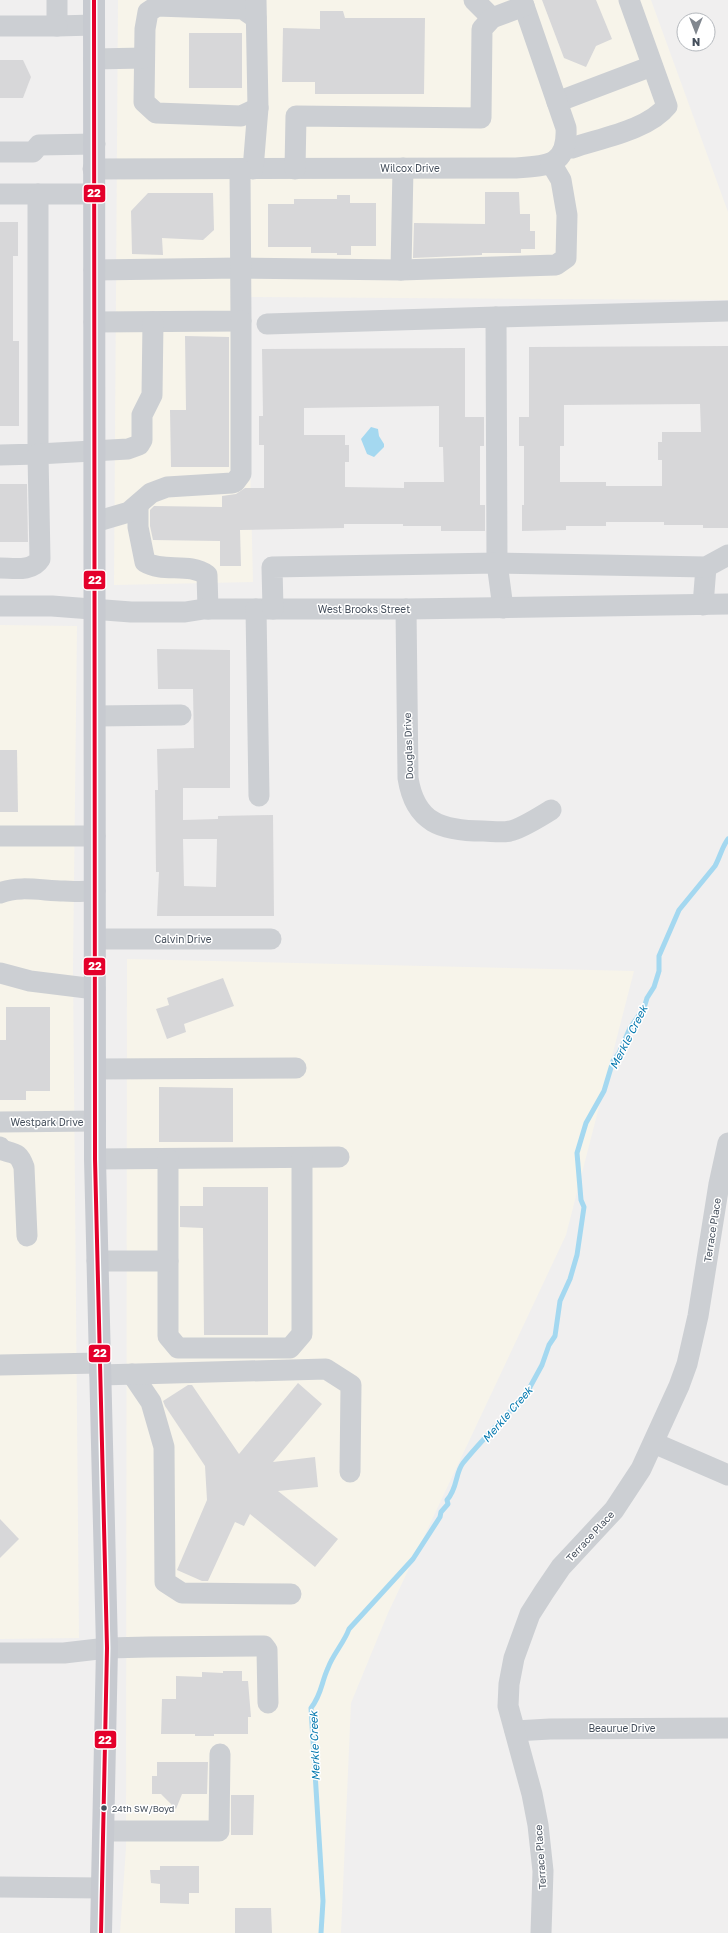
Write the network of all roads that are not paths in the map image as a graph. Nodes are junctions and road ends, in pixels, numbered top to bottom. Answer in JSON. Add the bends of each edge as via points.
{"nodes":[{"id":1,"x":57,"y":0,"type":"edge"},
{"id":2,"x":94,"y":0,"type":"edge"},
{"id":3,"x":474,"y":0,"type":"edge"},
{"id":4,"x":629,"y":0,"type":"edge"},
{"id":5,"x":523,"y":3,"type":"edge"},
{"id":6,"x":252,"y":9,"type":"edge"},
{"id":7,"x":492,"y":18,"type":"junction"},
{"id":8,"x":94,"y":25,"type":"junction"},
{"id":9,"x":0,"y":26,"type":"edge"},
{"id":10,"x":57,"y":26,"type":"junction"},
{"id":11,"x":144,"y":58,"type":"junction"},
{"id":12,"x":94,"y":59,"type":"junction"},
{"id":13,"x":652,"y":66,"type":"junction"},
{"id":14,"x":557,"y":102,"type":"junction"},
{"id":15,"x":249,"y":112,"type":"junction"},
{"id":16,"x":95,"y":144,"type":"junction"},
{"id":17,"x":565,"y":147,"type":"junction"},
{"id":18,"x":0,"y":152,"type":"edge"},
{"id":19,"x":551,"y":163,"type":"junction"},
{"id":20,"x":403,"y":168,"type":"junction"},
{"id":21,"x":93,"y":169,"type":"junction"},
{"id":22,"x":246,"y":169,"type":"junction"},
{"id":23,"x":295,"y":169,"type":"junction"},
{"id":24,"x":0,"y":194,"type":"edge"},
{"id":25,"x":38,"y":194,"type":"junction"},
{"id":26,"x":93,"y":194,"type":"junction"},
{"id":27,"x":240,"y":268,"type":"junction"},
{"id":28,"x":94,"y":270,"type":"junction"},
{"id":29,"x":402,"y":270,"type":"junction"},
{"id":30,"x":728,"y":311,"type":"edge"},
{"id":31,"x":496,"y":317,"type":"junction"},
{"id":32,"x":241,"y":321,"type":"junction"},
{"id":33,"x":94,"y":322,"type":"junction"},
{"id":34,"x":153,"y":322,"type":"junction"},
{"id":35,"x":267,"y":324,"type":"dead end"},
{"id":36,"x":94,"y":452,"type":"junction"},
{"id":37,"x":38,"y":454,"type":"junction"},
{"id":38,"x":0,"y":455,"type":"edge"},
{"id":39,"x":138,"y":505,"type":"junction"},
{"id":40,"x":95,"y":522,"type":"junction"},
{"id":41,"x":728,"y":555,"type":"edge"},
{"id":42,"x":497,"y":563,"type":"junction"},
{"id":43,"x":706,"y":567,"type":"junction"},
{"id":44,"x":0,"y":568,"type":"edge"},
{"id":45,"x":728,"y":604,"type":"edge"},
{"id":46,"x":703,"y":605,"type":"junction"},
{"id":47,"x":0,"y":606,"type":"edge"},
{"id":48,"x":504,"y":608,"type":"junction"},
{"id":49,"x":208,"y":609,"type":"junction"},
{"id":50,"x":265,"y":609,"type":"junction"},
{"id":51,"x":406,"y":609,"type":"junction"},
{"id":52,"x":95,"y":610,"type":"junction"},
{"id":53,"x":181,"y":715,"type":"dead end"},
{"id":54,"x":95,"y":716,"type":"junction"},
{"id":55,"x":259,"y":796,"type":"dead end"},
{"id":56,"x":551,"y":810,"type":"dead end"},
{"id":57,"x":0,"y":836,"type":"edge"},
{"id":58,"x":95,"y":836,"type":"junction"},
{"id":59,"x":95,"y":892,"type":"junction"},
{"id":60,"x":0,"y":893,"type":"edge"},
{"id":61,"x":95,"y":939,"type":"junction"},
{"id":62,"x":271,"y":939,"type":"dead end"},
{"id":63,"x":0,"y":973,"type":"edge"},
{"id":64,"x":95,"y":989,"type":"junction"},
{"id":65,"x":296,"y":1068,"type":"dead end"},
{"id":66,"x":95,"y":1069,"type":"junction"},
{"id":67,"x":95,"y":1121,"type":"junction"},
{"id":68,"x":0,"y":1122,"type":"edge"},
{"id":69,"x":728,"y":1143,"type":"edge"},
{"id":70,"x":0,"y":1147,"type":"edge"},
{"id":71,"x":340,"y":1157,"type":"dead end"},
{"id":72,"x":302,"y":1158,"type":"junction"},
{"id":73,"x":95,"y":1159,"type":"junction"},
{"id":74,"x":168,"y":1159,"type":"junction"},
{"id":75,"x":27,"y":1236,"type":"dead end"},
{"id":76,"x":97,"y":1261,"type":"junction"},
{"id":77,"x":168,"y":1261,"type":"junction"},
{"id":78,"x":0,"y":1365,"type":"edge"},
{"id":79,"x":100,"y":1369,"type":"junction"},
{"id":80,"x":132,"y":1374,"type":"junction"},
{"id":81,"x":654,"y":1443,"type":"junction"},
{"id":82,"x":350,"y":1472,"type":"dead end"},
{"id":83,"x":728,"y":1475,"type":"edge"},
{"id":84,"x":291,"y":1594,"type":"dead end"},
{"id":85,"x":107,"y":1648,"type":"junction"},
{"id":86,"x":0,"y":1653,"type":"edge"},
{"id":87,"x":268,"y":1703,"type":"dead end"},
{"id":88,"x":728,"y":1728,"type":"edge"},
{"id":89,"x":515,"y":1731,"type":"junction"},
{"id":90,"x":220,"y":1754,"type":"dead end"},
{"id":91,"x":103,"y":1831,"type":"junction"},
{"id":92,"x":0,"y":1887,"type":"edge"},
{"id":93,"x":102,"y":1888,"type":"junction"},
{"id":94,"x":101,"y":1933,"type":"edge"},
{"id":95,"x":541,"y":1933,"type":"edge"}],
"edges":[{"from":1,"to":10,"type":"street"},
{"from":2,"to":8,"type":"main road"},
{"from":3,"to":7,"type":"street"},
{"from":4,"to":13,"type":"street"},
{"from":5,"to":7,"type":"street"},
{"from":5,"to":14,"type":"street"},
{"from":6,"to":11,"type":"street","via":[[157,6],[148,12]]},
{"from":6,"to":15,"type":"street"},
{"from":7,"to":23,"type":"street","via":[[482,29],[481,118],[296,116]]},
{"from":8,"to":10,"type":"street"},
{"from":8,"to":12,"type":"main road"},
{"from":9,"to":10,"type":"street"},
{"from":11,"to":12,"type":"street"},
{"from":11,"to":15,"type":"street","via":[[144,102],[156,113]]},
{"from":12,"to":16,"type":"main road"},
{"from":13,"to":14,"type":"street"},
{"from":13,"to":17,"type":"street","via":[[667,106],[657,116],[644,124],[572,148]]},
{"from":14,"to":17,"type":"street","via":[[566,128]]},
{"from":15,"to":22,"type":"street"},
{"from":16,"to":18,"type":"street","via":[[39,145],[33,152]]},
{"from":16,"to":21,"type":"main road"},
{"from":17,"to":19,"type":"street","via":[[559,158]]},
{"from":19,"to":20,"type":"street","name":"Wilcox Drive","via":[[516,168]]},
{"from":19,"to":29,"type":"street","via":[[561,180],[567,215],[566,258],[556,265]]},
{"from":20,"to":23,"type":"street","name":"Wilcox Drive"},
{"from":20,"to":29,"type":"street"},
{"from":21,"to":22,"type":"street","name":"Wilcox Drive"},
{"from":21,"to":26,"type":"main road"},
{"from":22,"to":23,"type":"street","name":"Wilcox Drive"},
{"from":22,"to":27,"type":"street"},
{"from":24,"to":25,"type":"street"},
{"from":25,"to":26,"type":"street"},
{"from":25,"to":37,"type":"street"},
{"from":26,"to":28,"type":"main road"},
{"from":27,"to":28,"type":"street"},
{"from":27,"to":29,"type":"street"},
{"from":27,"to":32,"type":"street"},
{"from":28,"to":33,"type":"main road"},
{"from":30,"to":31,"type":"street"},
{"from":31,"to":35,"type":"street"},
{"from":31,"to":42,"type":"street"},
{"from":32,"to":34,"type":"street"},
{"from":32,"to":39,"type":"street","via":[[239,478],[232,483],[167,487],[151,493]]},
{"from":33,"to":34,"type":"street"},
{"from":33,"to":36,"type":"main road"},
{"from":34,"to":36,"type":"street","via":[[152,395],[142,415],[142,440],[139,445],[128,449]]},
{"from":36,"to":37,"type":"street"},
{"from":36,"to":40,"type":"main road"},
{"from":37,"to":38,"type":"street"},
{"from":37,"to":44,"type":"street","via":[[40,559],[30,568]]},
{"from":39,"to":40,"type":"street","via":[[129,512]]},
{"from":39,"to":49,"type":"street","via":[[138,527],[145,562],[151,565],[183,567],[207,574]]},
{"from":40,"to":52,"type":"main road"},
{"from":41,"to":43,"type":"street"},
{"from":42,"to":43,"type":"street"},
{"from":42,"to":48,"type":"street"},
{"from":42,"to":50,"type":"street","via":[[272,567]]},
{"from":43,"to":46,"type":"street"},
{"from":45,"to":46,"type":"street","name":"West Brooks Street"},
{"from":46,"to":48,"type":"street","name":"West Brooks Street"},
{"from":47,"to":52,"type":"street","name":"West Brooks Street","via":[[52,606]]},
{"from":48,"to":51,"type":"street","name":"West Brooks Street"},
{"from":49,"to":50,"type":"street","name":"West Brooks Street"},
{"from":49,"to":52,"type":"street","name":"West Brooks Street","via":[[162,612]]},
{"from":50,"to":51,"type":"street","name":"West Brooks Street"},
{"from":50,"to":55,"type":"street"},
{"from":51,"to":56,"type":"street","name":"Douglas Drive","via":[[408,778],[411,794],[419,809],[427,819],[441,826],[467,831],[510,831]]},
{"from":52,"to":54,"type":"main road"},
{"from":53,"to":54,"type":"street"},
{"from":54,"to":58,"type":"main road"},
{"from":57,"to":58,"type":"street"},
{"from":58,"to":59,"type":"main road"},
{"from":59,"to":60,"type":"street","via":[[39,889]]},
{"from":59,"to":61,"type":"main road"},
{"from":61,"to":62,"type":"street","name":"Calvin Drive"},
{"from":61,"to":64,"type":"main road"},
{"from":63,"to":64,"type":"street"},
{"from":64,"to":66,"type":"main road"},
{"from":65,"to":66,"type":"street"},
{"from":66,"to":67,"type":"main road"},
{"from":67,"to":68,"type":"street","name":"Westpark Drive"},
{"from":67,"to":73,"type":"main road"},
{"from":69,"to":81,"type":"street","name":"Terrace Place","via":[[698,1316],[687,1364]]},
{"from":70,"to":75,"type":"street","via":[[21,1157],[24,1168]]},
{"from":71,"to":72,"type":"street"},
{"from":72,"to":74,"type":"street"},
{"from":72,"to":77,"type":"street","via":[[302,1334],[290,1348],[178,1348],[168,1336]]},
{"from":73,"to":74,"type":"street"},
{"from":73,"to":76,"type":"main road"},
{"from":74,"to":77,"type":"street"},
{"from":76,"to":77,"type":"street"},
{"from":76,"to":79,"type":"main road"},
{"from":78,"to":79,"type":"street"},
{"from":79,"to":80,"type":"street"},
{"from":79,"to":85,"type":"main road"},
{"from":80,"to":82,"type":"street","via":[[326,1370],[351,1385]]},
{"from":80,"to":84,"type":"street","via":[[151,1402],[164,1447],[165,1582],[182,1593]]},
{"from":81,"to":83,"type":"street"},
{"from":81,"to":89,"type":"street","name":"Terrace Place","via":[[641,1469],[614,1510],[561,1567],[530,1614],[514,1658],[509,1684],[508,1706]]},
{"from":85,"to":86,"type":"street","via":[[64,1653]]},
{"from":85,"to":87,"type":"street","via":[[264,1646],[268,1650]]},
{"from":85,"to":91,"type":"main road"},
{"from":88,"to":89,"type":"street","name":"Beaurue Drive"},
{"from":89,"to":95,"type":"street","name":"Terrace Place","via":[[538,1825],[543,1871]]},
{"from":90,"to":91,"type":"street","via":[[219,1831]]},
{"from":91,"to":93,"type":"main road"},
{"from":92,"to":93,"type":"street"},
{"from":93,"to":94,"type":"main road"}]}
